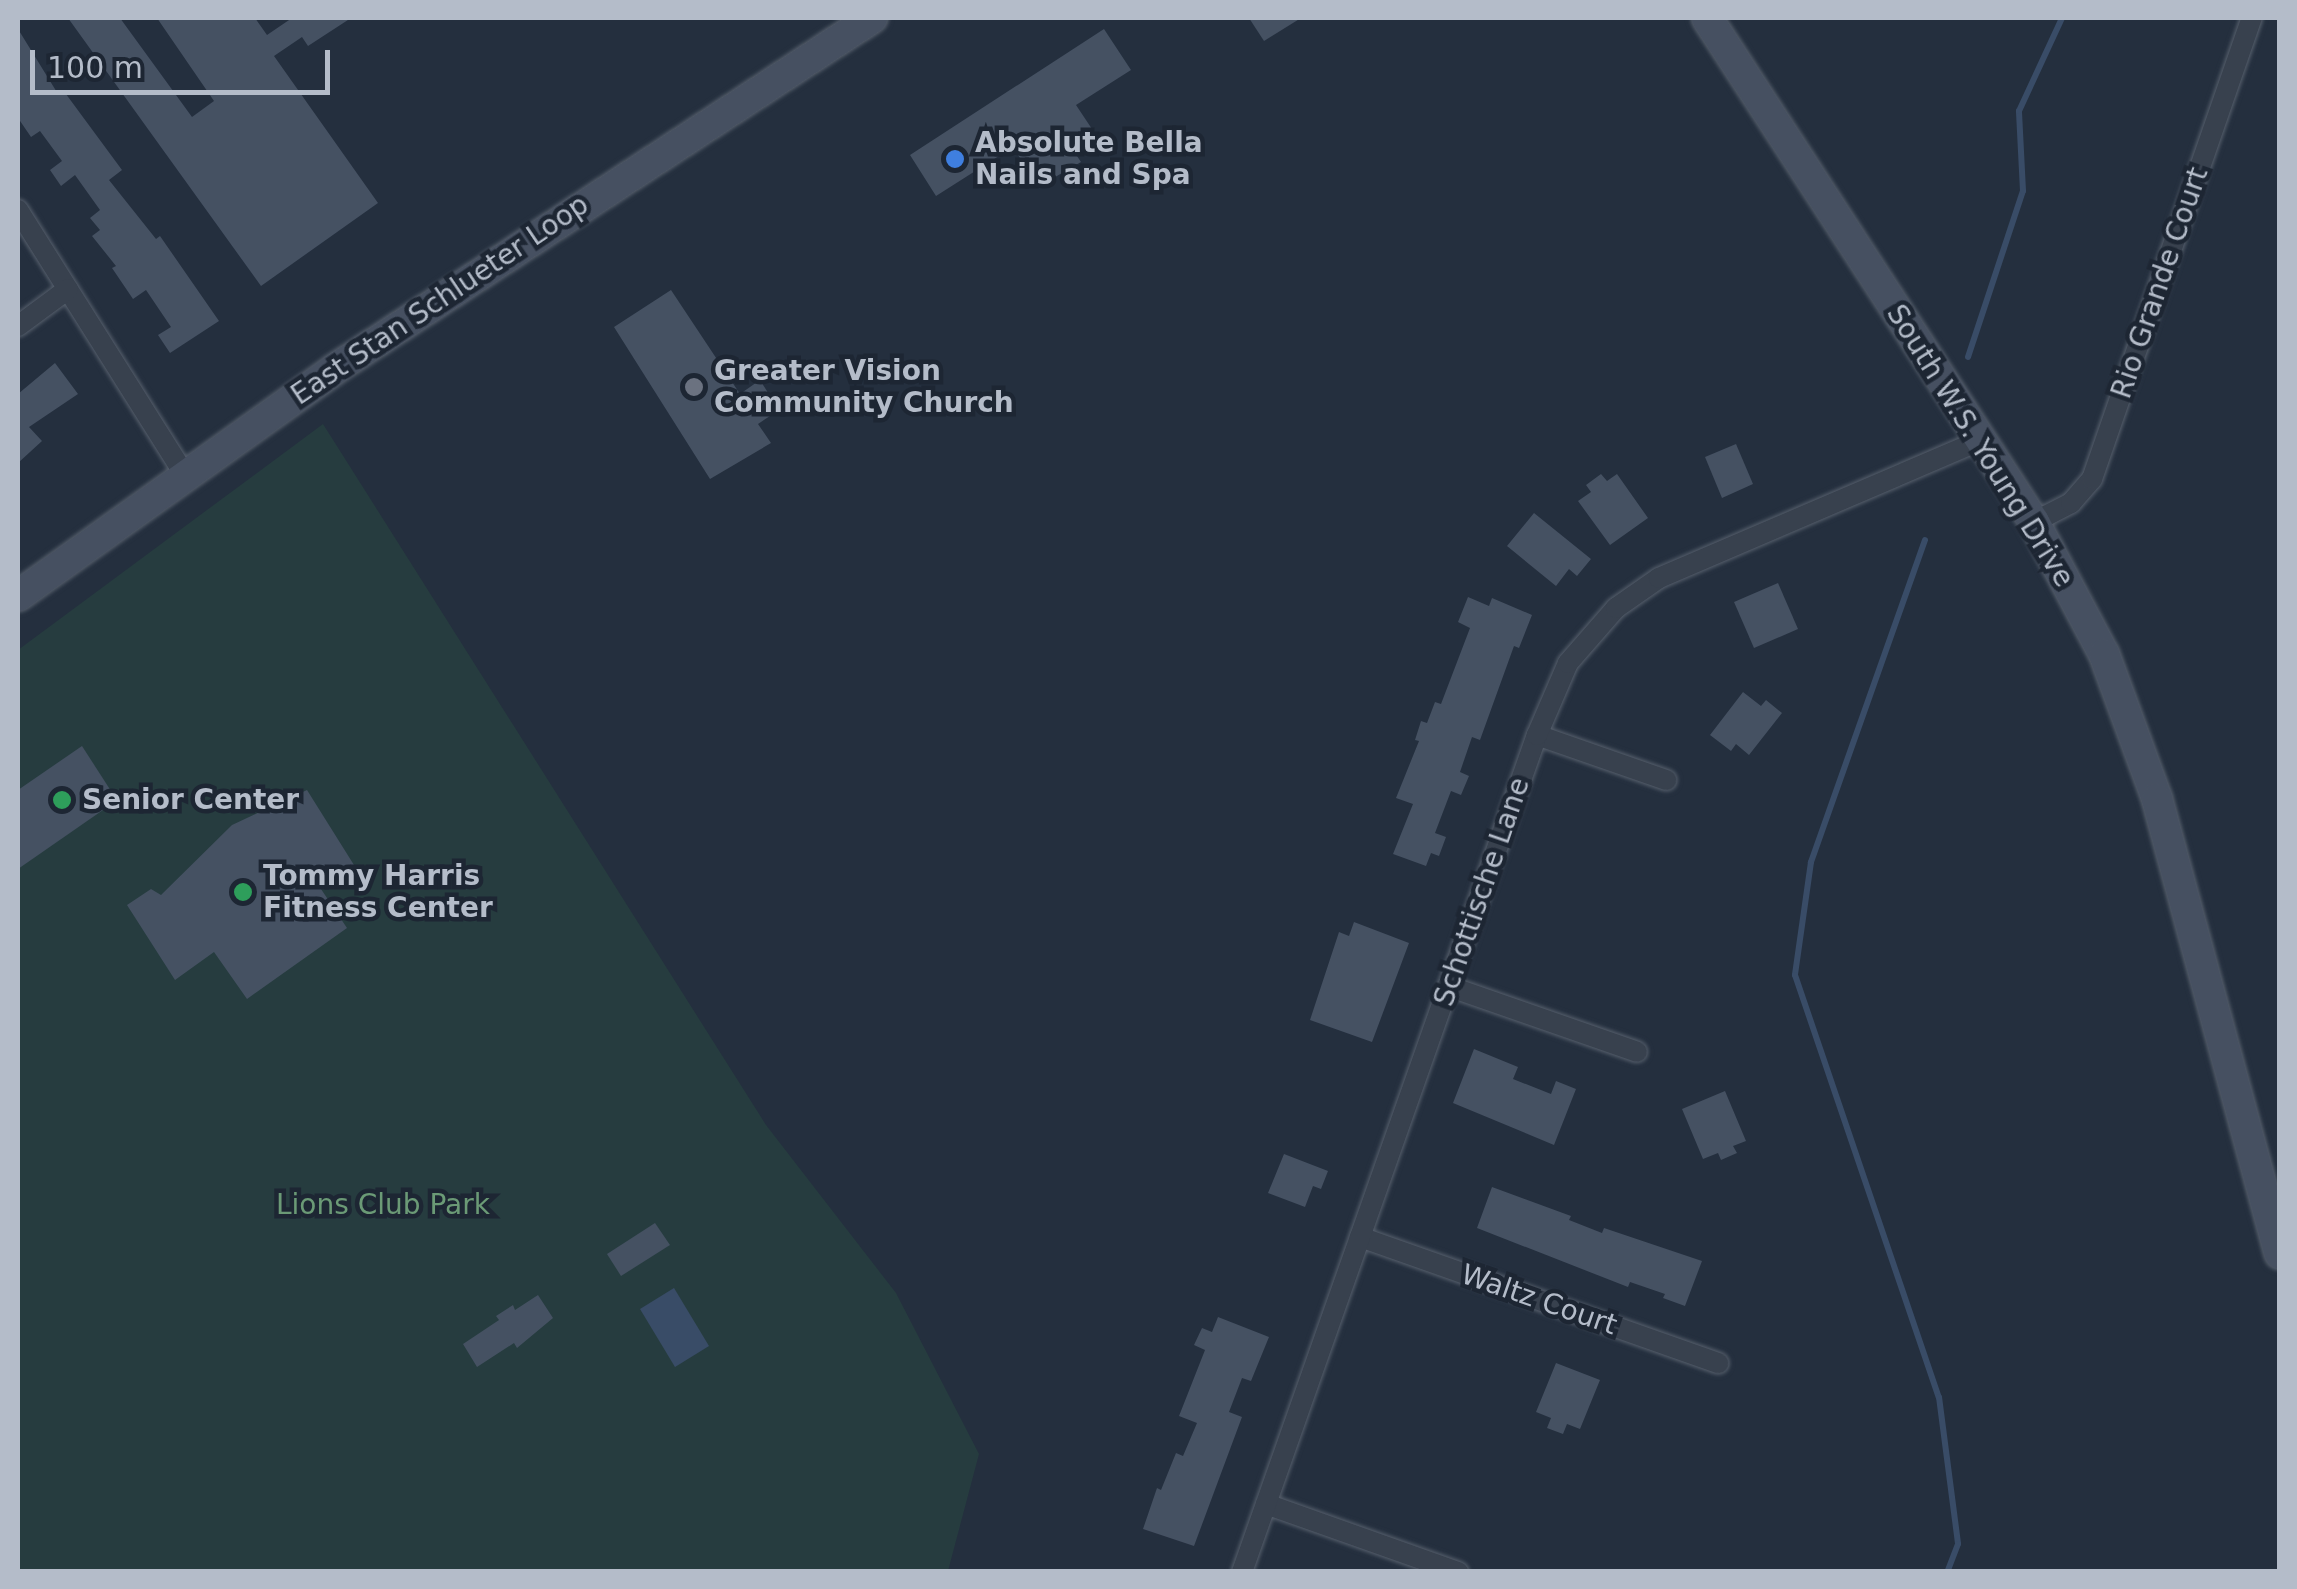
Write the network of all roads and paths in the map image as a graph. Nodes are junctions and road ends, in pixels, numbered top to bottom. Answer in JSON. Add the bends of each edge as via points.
{"nodes":[{"id":1,"x":872,"y":18,"type":"edge"},
{"id":2,"x":1707,"y":18,"type":"edge"},
{"id":3,"x":2252,"y":18,"type":"edge"},
{"id":4,"x":18,"y":210,"type":"edge"},
{"id":5,"x":68,"y":290,"type":"junction"},
{"id":6,"x":18,"y":326,"type":"edge"},
{"id":7,"x":1981,"y":440,"type":"junction"},
{"id":8,"x":185,"y":475,"type":"junction"},
{"id":9,"x":2034,"y":522,"type":"junction"},
{"id":10,"x":18,"y":596,"type":"edge"},
{"id":11,"x":1537,"y":734,"type":"junction"},
{"id":12,"x":1666,"y":780,"type":"dead end"},
{"id":13,"x":1448,"y":986,"type":"junction"},
{"id":14,"x":1637,"y":1052,"type":"dead end"},
{"id":15,"x":1360,"y":1237,"type":"junction"},
{"id":16,"x":2280,"y":1254,"type":"edge"},
{"id":17,"x":1718,"y":1363,"type":"dead end"},
{"id":18,"x":1266,"y":1504,"type":"junction"},
{"id":19,"x":1242,"y":1572,"type":"edge"},
{"id":20,"x":1458,"y":1572,"type":"edge"}],
"edges":[{"from":1,"to":8,"type":"main road","name":"East Stan Schlueter Loop","via":[[422,310]]},
{"from":2,"to":7,"type":"main road","name":"South W.S. Young Drive"},
{"from":3,"to":9,"type":"street","name":"Rio Grande Court","via":[[2092,480],[2070,503]]},
{"from":4,"to":5,"type":"street"},
{"from":5,"to":6,"type":"street"},
{"from":5,"to":8,"type":"street"},
{"from":7,"to":9,"type":"main road","name":"South W.S. Young Drive"},
{"from":7,"to":11,"type":"street","name":"Schottische Lane","via":[[1682,566],[1634,594],[1568,663]]},
{"from":8,"to":10,"type":"main road","name":"East Stan Schlueter Loop"},
{"from":9,"to":16,"type":"main road","name":"South W.S. Young Drive","via":[[2104,654],[2157,799]]},
{"from":11,"to":12,"type":"street"},
{"from":11,"to":13,"type":"street","name":"Schottische Lane"},
{"from":13,"to":14,"type":"street"},
{"from":13,"to":15,"type":"street","name":"Schottische Lane"},
{"from":15,"to":17,"type":"street","name":"Waltz Court"},
{"from":15,"to":18,"type":"street","name":"Schottische Lane"},
{"from":18,"to":19,"type":"street","name":"Schottische Lane"},
{"from":18,"to":20,"type":"street"}]}
